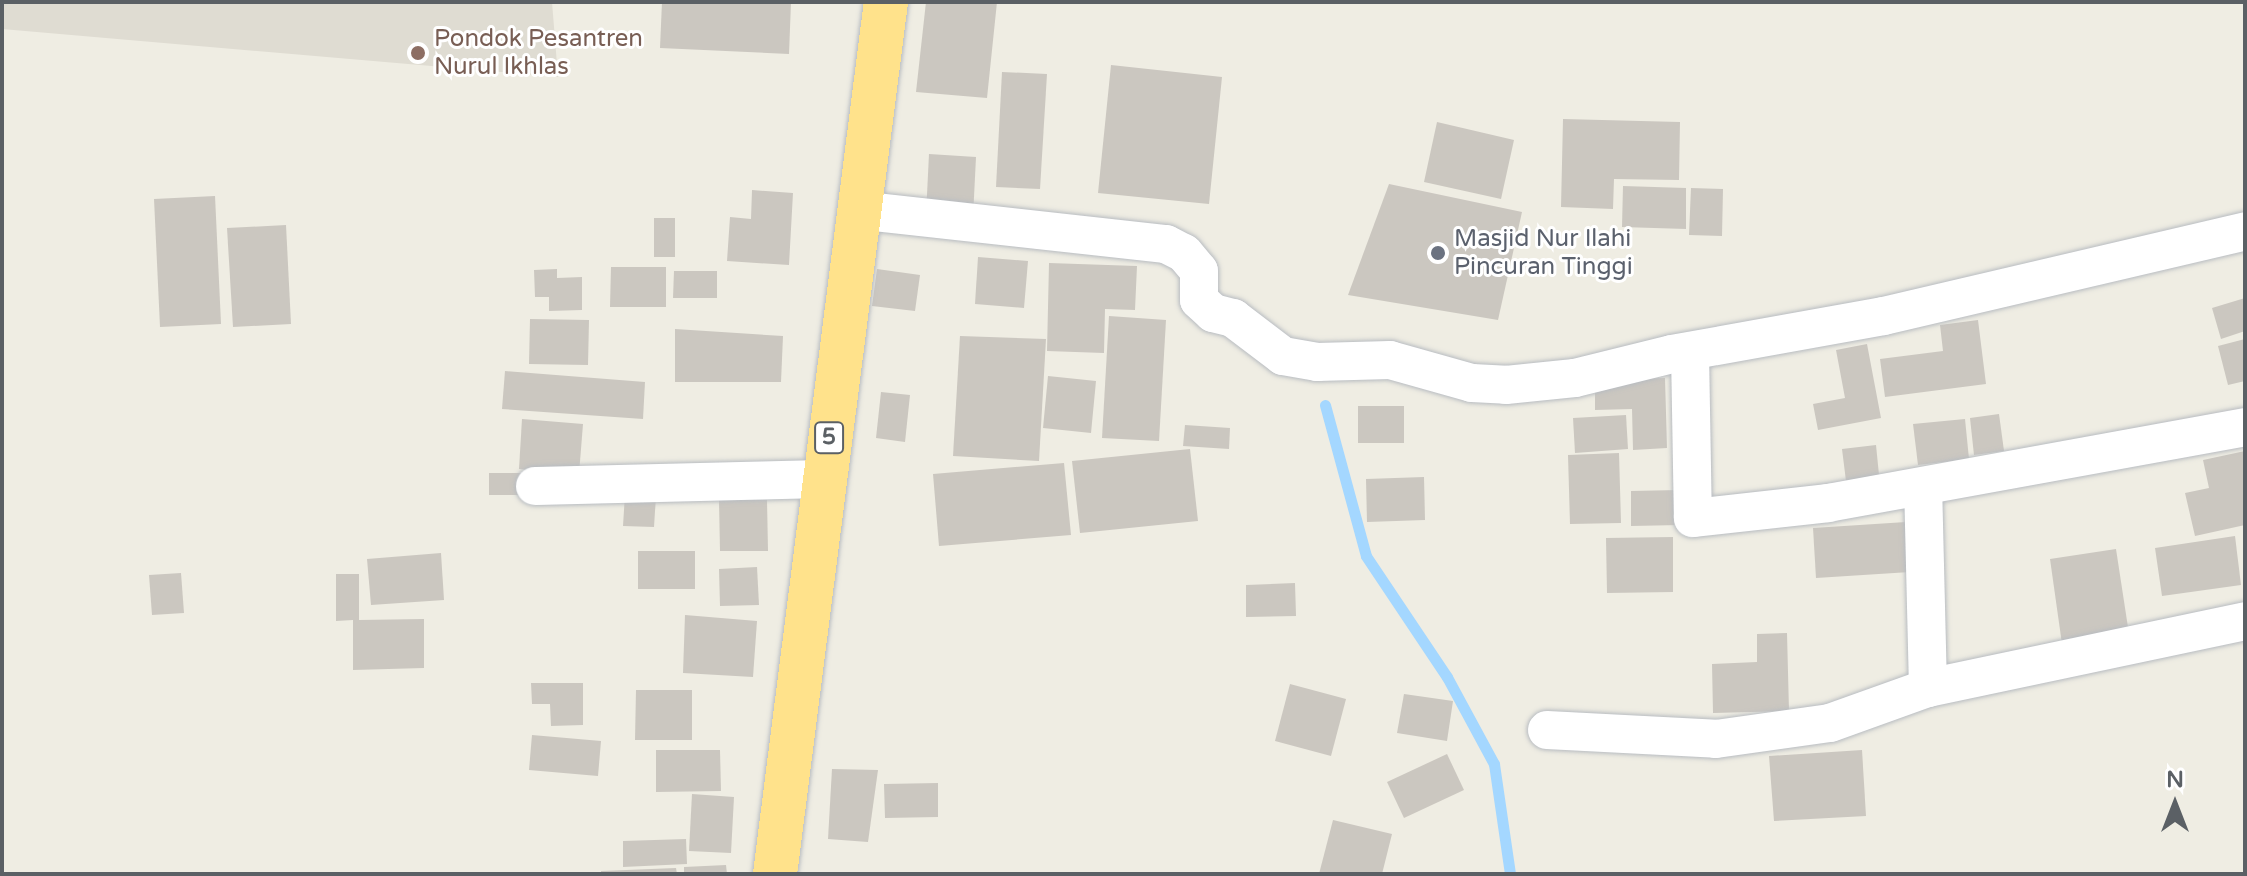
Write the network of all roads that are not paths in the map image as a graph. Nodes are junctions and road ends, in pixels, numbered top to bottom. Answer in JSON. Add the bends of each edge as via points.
{"nodes":[{"id":1,"x":886,"y":2,"type":"edge"},
{"id":2,"x":857,"y":210,"type":"junction"},
{"id":3,"x":2245,"y":231,"type":"edge"},
{"id":4,"x":1690,"y":352,"type":"junction"},
{"id":5,"x":2245,"y":427,"type":"edge"},
{"id":6,"x":824,"y":479,"type":"junction"},
{"id":7,"x":535,"y":486,"type":"dead end"},
{"id":8,"x":1923,"y":487,"type":"junction"},
{"id":9,"x":2245,"y":621,"type":"edge"},
{"id":10,"x":1928,"y":688,"type":"junction"},
{"id":11,"x":1547,"y":730,"type":"dead end"},
{"id":12,"x":775,"y":874,"type":"edge"}],
"edges":[{"from":1,"to":2,"type":"highway","number":"5"},
{"from":2,"to":4,"type":"street","via":[[1166,244],[1184,253],[1199,271],[1199,300],[1213,313],[1233,318],[1264,346],[1294,358],[1390,360],[1472,383],[1506,385],[1575,378]]},
{"from":2,"to":6,"type":"highway","number":"5"},
{"from":3,"to":4,"type":"street","via":[[1884,316]]},
{"from":4,"to":8,"type":"street","via":[[1693,518]]},
{"from":5,"to":8,"type":"street"},
{"from":6,"to":7,"type":"street"},
{"from":6,"to":12,"type":"highway","number":"5"},
{"from":8,"to":10,"type":"street"},
{"from":9,"to":10,"type":"street"},
{"from":10,"to":11,"type":"street","via":[[1830,723],[1716,739]]}]}
